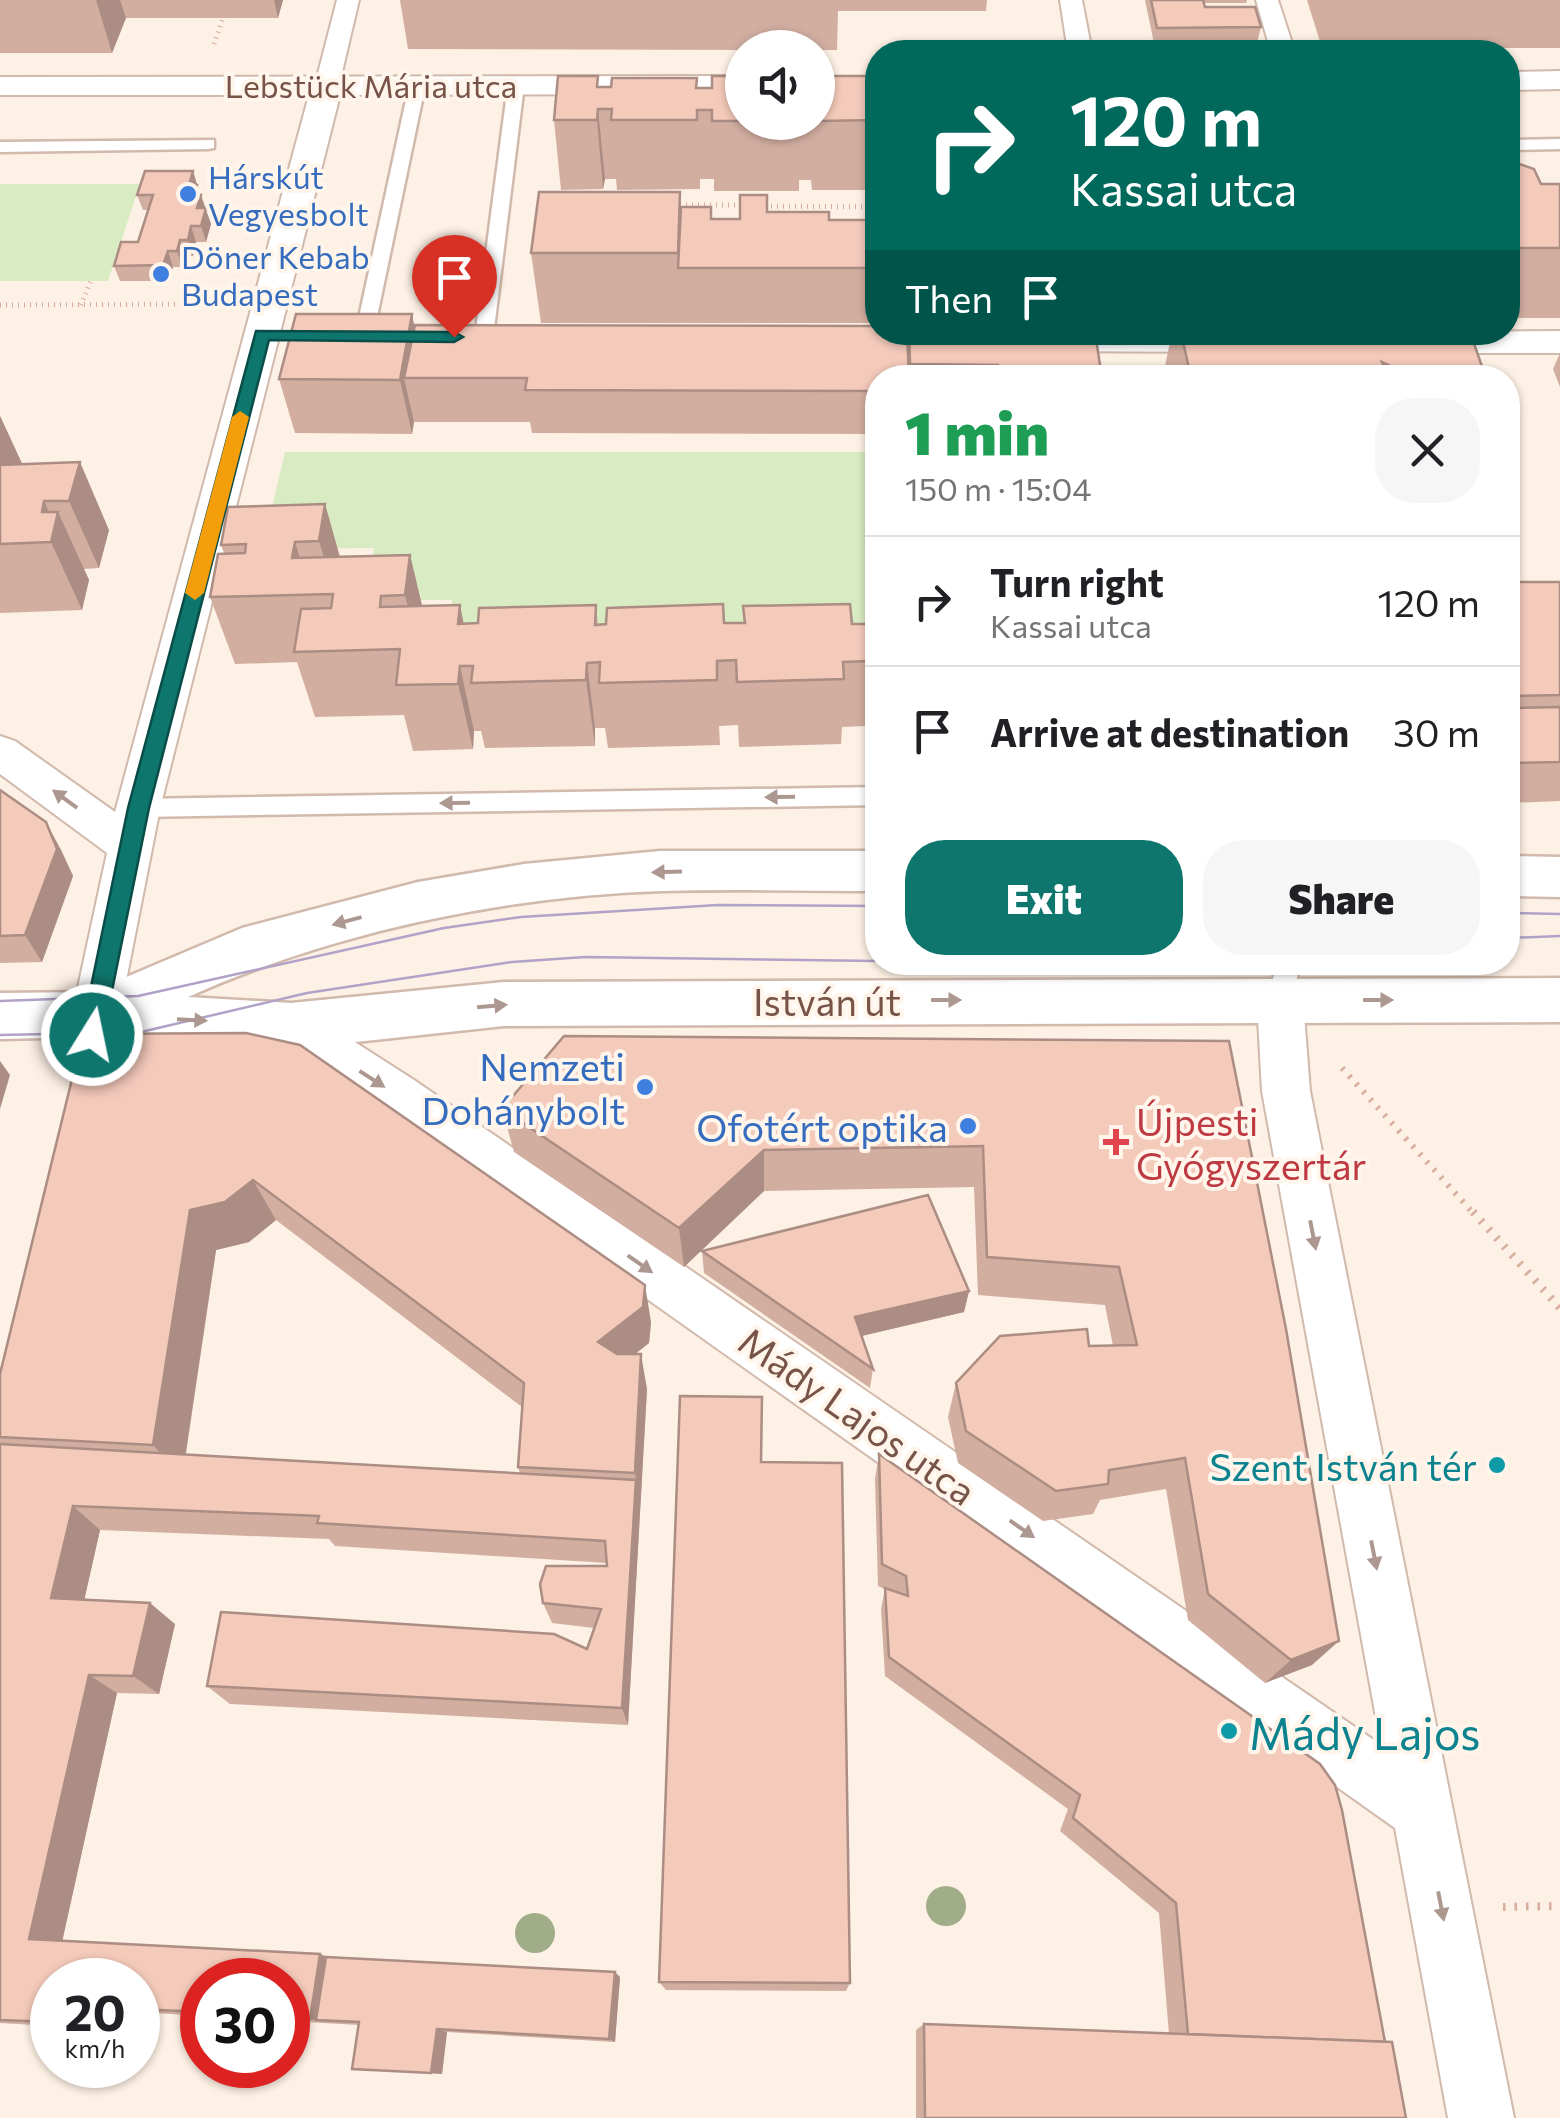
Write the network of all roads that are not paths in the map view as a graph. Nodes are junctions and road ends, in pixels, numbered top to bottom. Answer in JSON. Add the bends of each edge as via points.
{"nodes":[{"id":1,"x":348,"y":0,"type":"edge"},
{"id":2,"x":1071,"y":0,"type":"edge"},
{"id":3,"x":1267,"y":0,"type":"edge"},
{"id":4,"x":1078,"y":40,"type":"edge"},
{"id":5,"x":1279,"y":40,"type":"edge"},
{"id":6,"x":1560,"y":80,"type":"edge"},
{"id":7,"x":1520,"y":81,"type":"edge"},
{"id":8,"x":725,"y":84,"type":"edge"},
{"id":9,"x":0,"y":86,"type":"edge"},
{"id":10,"x":327,"y":86,"type":"junction"},
{"id":11,"x":417,"y":86,"type":"junction"},
{"id":12,"x":516,"y":86,"type":"junction"},
{"id":13,"x":208,"y":144,"type":"dead end"},
{"id":14,"x":1520,"y":144,"type":"edge"},
{"id":15,"x":1560,"y":144,"type":"edge"},
{"id":16,"x":0,"y":147,"type":"edge"},
{"id":17,"x":320,"y":330,"type":"junction"},
{"id":18,"x":467,"y":337,"type":"joint"},
{"id":19,"x":524,"y":337,"type":"edge"},
{"id":20,"x":1520,"y":342,"type":"edge"},
{"id":21,"x":1560,"y":342,"type":"edge"},
{"id":22,"x":0,"y":752,"type":"edge"},
{"id":23,"x":865,"y":797,"type":"edge"},
{"id":24,"x":134,"y":827,"type":"junction"},
{"id":25,"x":865,"y":871,"type":"edge"},
{"id":26,"x":1520,"y":876,"type":"edge"},
{"id":27,"x":1560,"y":877,"type":"edge"},
{"id":28,"x":1285,"y":982,"type":"edge"},
{"id":29,"x":1560,"y":1000,"type":"edge"},
{"id":30,"x":95,"y":1014,"type":"junction"},
{"id":31,"x":0,"y":1016,"type":"edge"},
{"id":32,"x":291,"y":1026,"type":"junction"},
{"id":33,"x":78,"y":1092,"type":"edge"},
{"id":34,"x":1422,"y":1810,"type":"junction"},
{"id":35,"x":1481,"y":2118,"type":"edge"}],
"edges":[{"from":1,"to":10,"type":"street"},
{"from":2,"to":4,"type":"street"},
{"from":3,"to":5,"type":"street"},
{"from":6,"to":7,"type":"street"},
{"from":8,"to":12,"type":"street","name":"Lebstück Mária utca"},
{"from":9,"to":10,"type":"street","name":"Lebstück Mária utca"},
{"from":10,"to":11,"type":"street","name":"Lebstück Mária utca"},
{"from":10,"to":17,"type":"street"},
{"from":11,"to":12,"type":"street","name":"Lebstück Mária utca"},
{"from":11,"to":17,"type":"lane"},
{"from":12,"to":18,"type":"lane"},
{"from":13,"to":16,"type":"lane"},
{"from":14,"to":15,"type":"lane"},
{"from":17,"to":24,"type":"street"},
{"from":18,"to":19,"type":"street"},
{"from":20,"to":21,"type":"street"},
{"from":24,"to":22,"type":"street","one_way":true},
{"from":23,"to":24,"type":"lane","one_way":true},
{"from":24,"to":30,"type":"street"},
{"from":25,"to":30,"type":"street","name":"István út","one_way":true,"via":[[660,871],[453,896],[242,949]]},
{"from":26,"to":27,"type":"street"},
{"from":28,"to":29,"type":"street","name":"István út","one_way":true},
{"from":32,"to":28,"type":"street","name":"István út","one_way":true,"via":[[504,1004]]},
{"from":28,"to":34,"type":"street","one_way":true,"via":[[1286,1090]]},
{"from":30,"to":31,"type":"street","name":"István út"},
{"from":30,"to":32,"type":"street","name":"István út","one_way":true},
{"from":30,"to":33,"type":"street"},
{"from":32,"to":34,"type":"street","name":"Mády Lajos utca","one_way":true},
{"from":34,"to":35,"type":"street","one_way":true}]}
